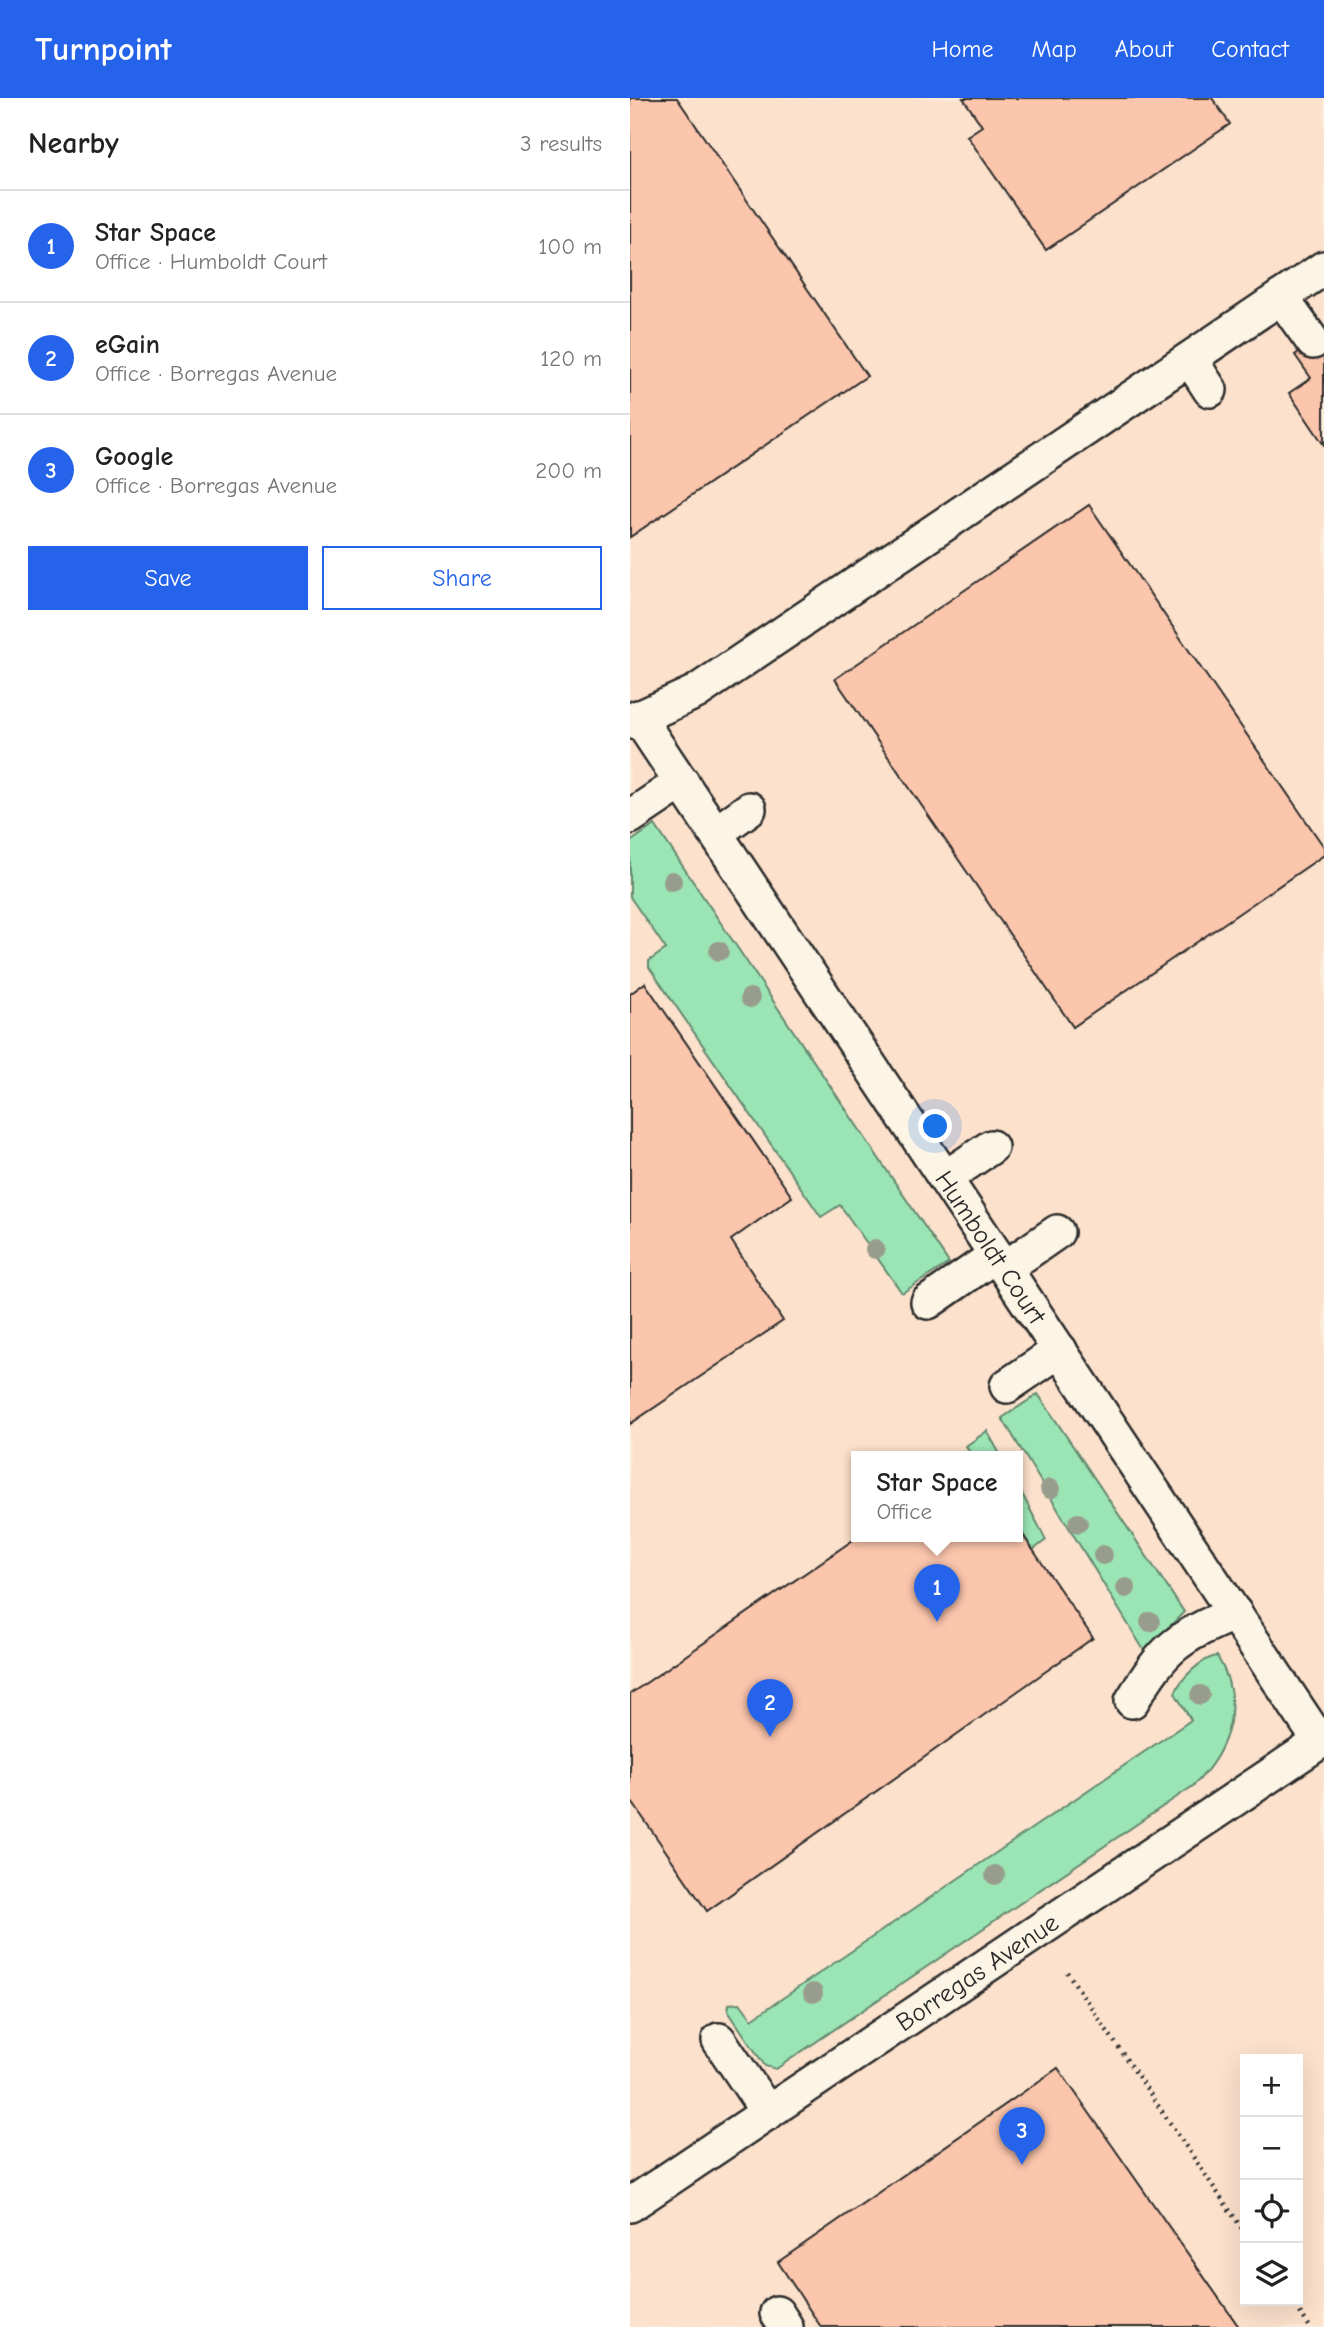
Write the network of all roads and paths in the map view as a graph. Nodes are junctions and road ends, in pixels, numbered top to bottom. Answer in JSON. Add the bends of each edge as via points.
{"nodes":[{"id":1,"x":1324,"y":268,"type":"edge"},
{"id":2,"x":1281,"y":297,"type":"junction"},
{"id":3,"x":1313,"y":342,"type":"dead end"},
{"id":4,"x":1189,"y":359,"type":"junction"},
{"id":5,"x":1210,"y":390,"type":"dead end"},
{"id":6,"x":634,"y":719,"type":"edge"},
{"id":7,"x":682,"y":782,"type":"junction"},
{"id":8,"x":749,"y":809,"type":"dead end"},
{"id":9,"x":630,"y":817,"type":"edge"},
{"id":10,"x":716,"y":833,"type":"junction"},
{"id":11,"x":991,"y":1147,"type":"dead end"},
{"id":12,"x":945,"y":1178,"type":"junction"},
{"id":13,"x":1057,"y":1232,"type":"dead end"},
{"id":14,"x":1001,"y":1262,"type":"junction"},
{"id":15,"x":928,"y":1302,"type":"dead end"},
{"id":16,"x":1060,"y":1350,"type":"junction"},
{"id":17,"x":1007,"y":1386,"type":"dead end"},
{"id":18,"x":1235,"y":1614,"type":"junction"},
{"id":19,"x":1132,"y":1701,"type":"dead end"},
{"id":20,"x":1322,"y":1741,"type":"edge"},
{"id":21,"x":1067,"y":1972,"type":"dead end"},
{"id":22,"x":719,"y":2040,"type":"dead end"},
{"id":23,"x":768,"y":2113,"type":"junction"},
{"id":24,"x":630,"y":2205,"type":"edge"},
{"id":25,"x":1240,"y":2226,"type":"edge"},
{"id":26,"x":1295,"y":2306,"type":"edge"},
{"id":27,"x":1310,"y":2327,"type":"edge"}],
"edges":[{"from":1,"to":2,"type":"street"},
{"from":2,"to":3,"type":"street"},
{"from":2,"to":4,"type":"street"},
{"from":4,"to":5,"type":"street"},
{"from":4,"to":6,"type":"street","via":[[696,692]]},
{"from":6,"to":7,"type":"street","name":"Humboldt Court"},
{"from":7,"to":9,"type":"street"},
{"from":7,"to":10,"type":"street","name":"Humboldt Court"},
{"from":8,"to":10,"type":"street"},
{"from":10,"to":12,"type":"street","name":"Humboldt Court"},
{"from":11,"to":12,"type":"street"},
{"from":12,"to":14,"type":"street","name":"Humboldt Court"},
{"from":13,"to":14,"type":"street"},
{"from":14,"to":15,"type":"street"},
{"from":14,"to":16,"type":"street","name":"Humboldt Court"},
{"from":16,"to":17,"type":"street"},
{"from":16,"to":18,"type":"street","name":"Humboldt Court"},
{"from":18,"to":19,"type":"street","via":[[1186,1634],[1150,1672]]},
{"from":18,"to":20,"type":"street","name":"Humboldt Court"},
{"from":20,"to":23,"type":"street","name":"Borregas Avenue"},
{"from":21,"to":25,"type":"path"},
{"from":22,"to":23,"type":"street"},
{"from":23,"to":24,"type":"street","name":"Borregas Avenue"},
{"from":26,"to":27,"type":"path"}]}
